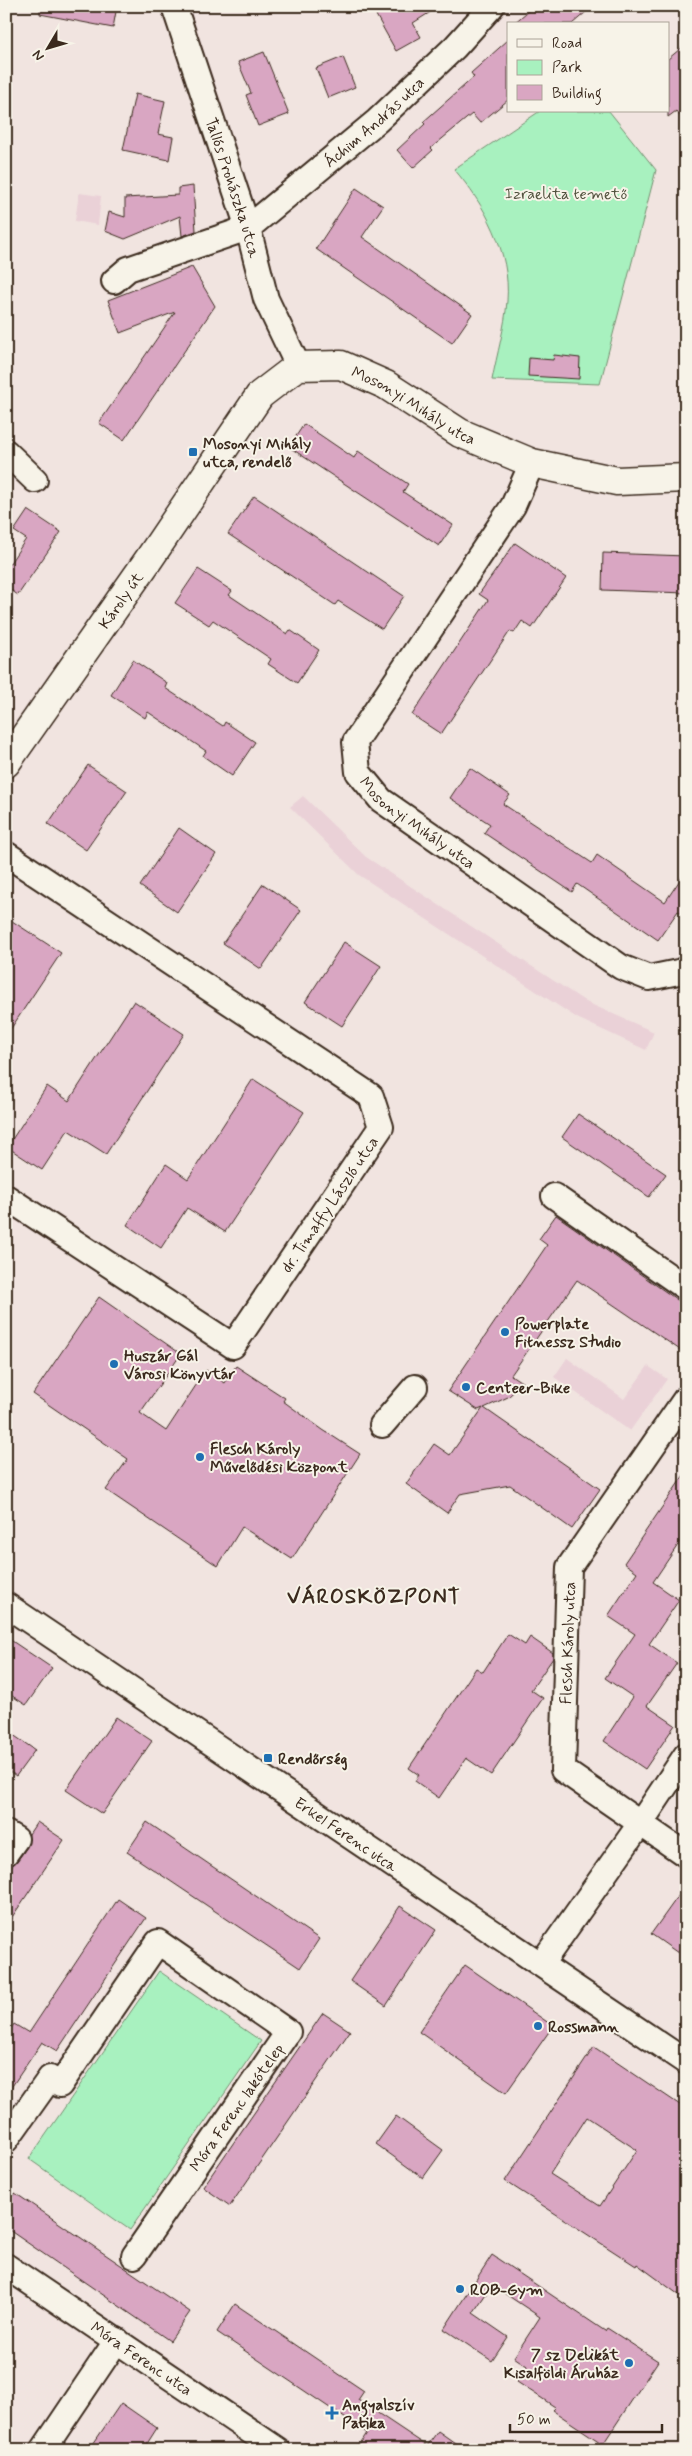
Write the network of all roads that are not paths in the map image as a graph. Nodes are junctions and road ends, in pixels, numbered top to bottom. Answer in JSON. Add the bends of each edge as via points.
{"nodes":[{"id":1,"x":174,"y":6,"type":"edge"},
{"id":2,"x":492,"y":6,"type":"edge"},
{"id":3,"x":248,"y":228,"type":"junction"},
{"id":4,"x":114,"y":281,"type":"dead end"},
{"id":5,"x":298,"y":366,"type":"junction"},
{"id":6,"x":6,"y":452,"type":"edge"},
{"id":7,"x":532,"y":463,"type":"junction"},
{"id":8,"x":686,"y":478,"type":"edge"},
{"id":9,"x":35,"y":480,"type":"dead end"},
{"id":10,"x":6,"y":763,"type":"edge"},
{"id":11,"x":6,"y":854,"type":"edge"},
{"id":12,"x":686,"y":968,"type":"edge"},
{"id":13,"x":554,"y":1196,"type":"dead end"},
{"id":14,"x":6,"y":1197,"type":"edge"},
{"id":15,"x":686,"y":1288,"type":"edge"},
{"id":16,"x":415,"y":1388,"type":"dead end"},
{"id":17,"x":686,"y":1398,"type":"edge"},
{"id":18,"x":382,"y":1426,"type":"dead end"},
{"id":19,"x":6,"y":1605,"type":"edge"},
{"id":20,"x":686,"y":1755,"type":"edge"},
{"id":21,"x":640,"y":1824,"type":"junction"},
{"id":22,"x":6,"y":1833,"type":"edge"},
{"id":23,"x":6,"y":1853,"type":"edge"},
{"id":24,"x":686,"y":1855,"type":"edge"},
{"id":25,"x":541,"y":1964,"type":"junction"},
{"id":26,"x":686,"y":2062,"type":"edge"},
{"id":27,"x":6,"y":2140,"type":"edge"},
{"id":28,"x":134,"y":2256,"type":"dead end"},
{"id":29,"x":6,"y":2266,"type":"edge"},
{"id":30,"x":117,"y":2340,"type":"junction"},
{"id":31,"x":43,"y":2450,"type":"edge"},
{"id":32,"x":278,"y":2450,"type":"edge"}],
"edges":[{"from":1,"to":3,"type":"street","name":"Tallós Prohászka utca"},
{"from":2,"to":3,"type":"street","name":"Áchim András utca","via":[[455,47],[376,121]]},
{"from":3,"to":4,"type":"street","via":[[128,269]]},
{"from":3,"to":5,"type":"street","name":"Tallós Prohászka utca","via":[[266,299]]},
{"from":5,"to":7,"type":"street","name":"Mosonyi Mihály utca","via":[[341,364],[386,385],[460,434]]},
{"from":5,"to":10,"type":"street","name":"Károly út","via":[[260,395]]},
{"from":6,"to":9,"type":"street"},
{"from":7,"to":8,"type":"street","name":"Mosonyi Mihály utca","via":[[617,481]]},
{"from":7,"to":12,"type":"street","name":"Mosonyi Mihály utca","via":[[513,506],[355,742],[358,772],[381,800],[621,967],[649,978]]},
{"from":11,"to":14,"type":"street","name":"dr. Timaffy László utca","via":[[370,1096],[380,1127],[233,1346]]},
{"from":13,"to":15,"type":"street"},
{"from":16,"to":18,"type":"street"},
{"from":17,"to":21,"type":"street","name":"Flesch Károly utca","via":[[569,1567],[563,1770]]},
{"from":19,"to":25,"type":"street","name":"Erkel Ferenc utca"},
{"from":20,"to":21,"type":"street"},
{"from":21,"to":24,"type":"street"},
{"from":21,"to":25,"type":"street"},
{"from":22,"to":23,"type":"street","via":[[16,1839]]},
{"from":25,"to":26,"type":"street","name":"Erkel Ferenc utca"},
{"from":27,"to":28,"type":"street","name":"Móra Ferenc lakótelep","via":[[50,2078],[60,2085],[158,1942],[288,2032]]},
{"from":29,"to":30,"type":"street","name":"Móra Ferenc utca"},
{"from":30,"to":31,"type":"street"},
{"from":30,"to":32,"type":"street","name":"Móra Ferenc utca"}]}
